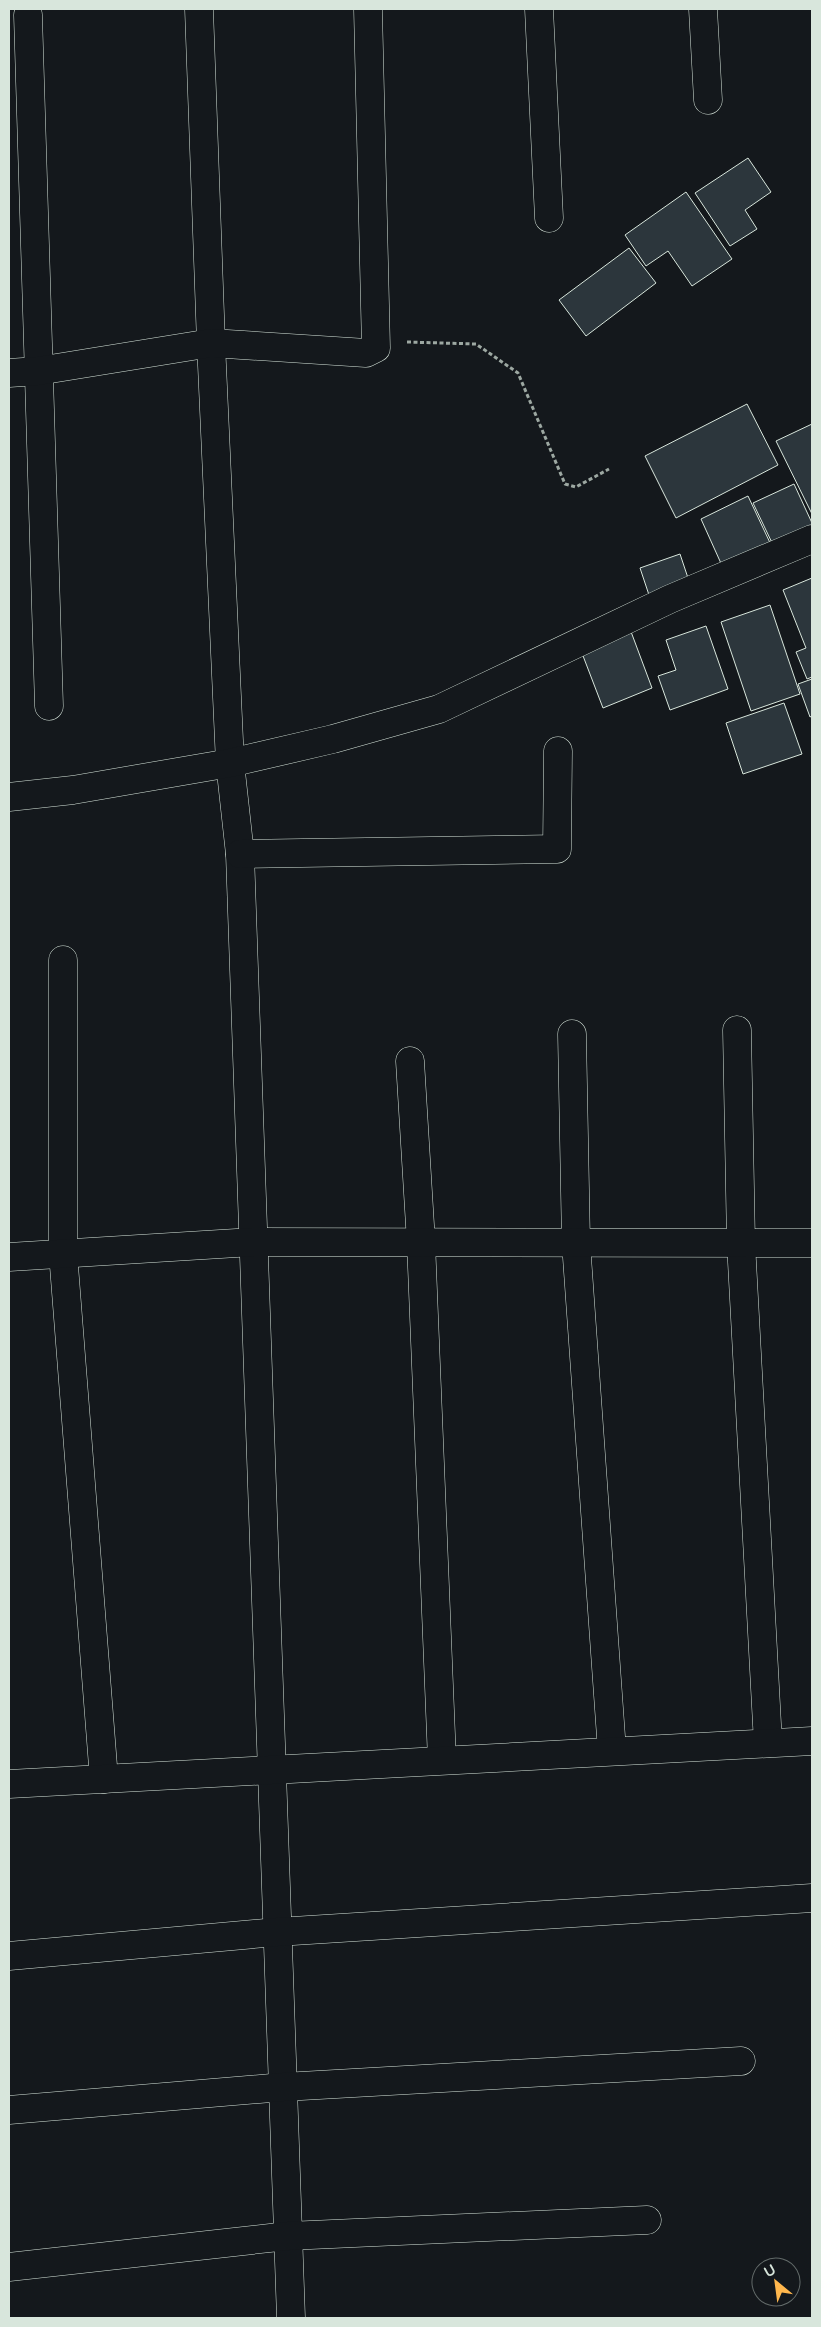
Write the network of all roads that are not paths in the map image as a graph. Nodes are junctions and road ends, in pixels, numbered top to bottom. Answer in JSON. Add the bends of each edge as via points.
{"nodes":[{"id":1,"x":199,"y":9,"type":"edge"},
{"id":2,"x":368,"y":9,"type":"edge"},
{"id":3,"x":539,"y":9,"type":"edge"},
{"id":4,"x":703,"y":9,"type":"edge"},
{"id":5,"x":28,"y":16,"type":"dead end"},
{"id":6,"x":708,"y":100,"type":"dead end"},
{"id":7,"x":549,"y":218,"type":"dead end"},
{"id":8,"x":211,"y":343,"type":"junction"},
{"id":9,"x":38,"y":371,"type":"junction"},
{"id":10,"x":9,"y":373,"type":"edge"},
{"id":11,"x":812,"y":539,"type":"edge"},
{"id":12,"x":49,"y":706,"type":"dead end"},
{"id":13,"x":558,"y":750,"type":"dead end"},
{"id":14,"x":230,"y":763,"type":"junction"},
{"id":15,"x":9,"y":797,"type":"edge"},
{"id":16,"x":240,"y":854,"type":"junction"},
{"id":17,"x":63,"y":960,"type":"dead end"},
{"id":18,"x":737,"y":1030,"type":"dead end"},
{"id":19,"x":572,"y":1034,"type":"dead end"},
{"id":20,"x":410,"y":1061,"type":"dead end"},
{"id":21,"x":253,"y":1242,"type":"junction"},
{"id":22,"x":421,"y":1242,"type":"junction"},
{"id":23,"x":576,"y":1243,"type":"junction"},
{"id":24,"x":741,"y":1243,"type":"junction"},
{"id":25,"x":812,"y":1244,"type":"edge"},
{"id":26,"x":63,"y":1253,"type":"junction"},
{"id":27,"x":9,"y":1257,"type":"edge"},
{"id":28,"x":812,"y":1741,"type":"edge"},
{"id":29,"x":768,"y":1743,"type":"junction"},
{"id":30,"x":612,"y":1752,"type":"junction"},
{"id":31,"x":442,"y":1760,"type":"junction"},
{"id":32,"x":272,"y":1770,"type":"junction"},
{"id":33,"x":104,"y":1779,"type":"junction"},
{"id":34,"x":9,"y":1784,"type":"edge"},
{"id":35,"x":812,"y":1898,"type":"edge"},
{"id":36,"x":278,"y":1932,"type":"junction"},
{"id":37,"x":9,"y":1956,"type":"edge"},
{"id":38,"x":741,"y":2061,"type":"dead end"},
{"id":39,"x":283,"y":2087,"type":"junction"},
{"id":40,"x":9,"y":2110,"type":"edge"},
{"id":41,"x":647,"y":2220,"type":"dead end"},
{"id":42,"x":288,"y":2236,"type":"junction"},
{"id":43,"x":9,"y":2267,"type":"edge"},
{"id":44,"x":291,"y":2318,"type":"edge"}],
"edges":[{"from":1,"to":8,"type":"street"},
{"from":2,"to":8,"type":"street","via":[[376,348],[366,353]]},
{"from":3,"to":7,"type":"street"},
{"from":4,"to":6,"type":"street"},
{"from":5,"to":9,"type":"street"},
{"from":8,"to":9,"type":"street"},
{"from":8,"to":14,"type":"street"},
{"from":9,"to":10,"type":"street"},
{"from":9,"to":12,"type":"street"},
{"from":11,"to":14,"type":"street","via":[[670,600],[439,709],[333,739]]},
{"from":13,"to":16,"type":"street","via":[[557,849]]},
{"from":14,"to":15,"type":"street","via":[[73,790]]},
{"from":14,"to":16,"type":"street"},
{"from":16,"to":21,"type":"street"},
{"from":17,"to":26,"type":"street"},
{"from":18,"to":24,"type":"street"},
{"from":19,"to":23,"type":"street"},
{"from":20,"to":22,"type":"street"},
{"from":21,"to":22,"type":"street"},
{"from":21,"to":26,"type":"street"},
{"from":21,"to":32,"type":"street"},
{"from":22,"to":23,"type":"street"},
{"from":22,"to":31,"type":"street"},
{"from":23,"to":24,"type":"street"},
{"from":23,"to":30,"type":"street"},
{"from":24,"to":25,"type":"street"},
{"from":24,"to":29,"type":"street"},
{"from":26,"to":27,"type":"street"},
{"from":26,"to":33,"type":"street"},
{"from":28,"to":29,"type":"street"},
{"from":29,"to":30,"type":"street"},
{"from":30,"to":31,"type":"street"},
{"from":31,"to":32,"type":"street"},
{"from":32,"to":33,"type":"street"},
{"from":32,"to":36,"type":"street"},
{"from":33,"to":34,"type":"street"},
{"from":35,"to":36,"type":"street"},
{"from":36,"to":37,"type":"street"},
{"from":36,"to":39,"type":"street"},
{"from":38,"to":39,"type":"street"},
{"from":39,"to":40,"type":"street"},
{"from":39,"to":42,"type":"street"},
{"from":41,"to":42,"type":"street"},
{"from":42,"to":43,"type":"street"},
{"from":42,"to":44,"type":"street"}]}
